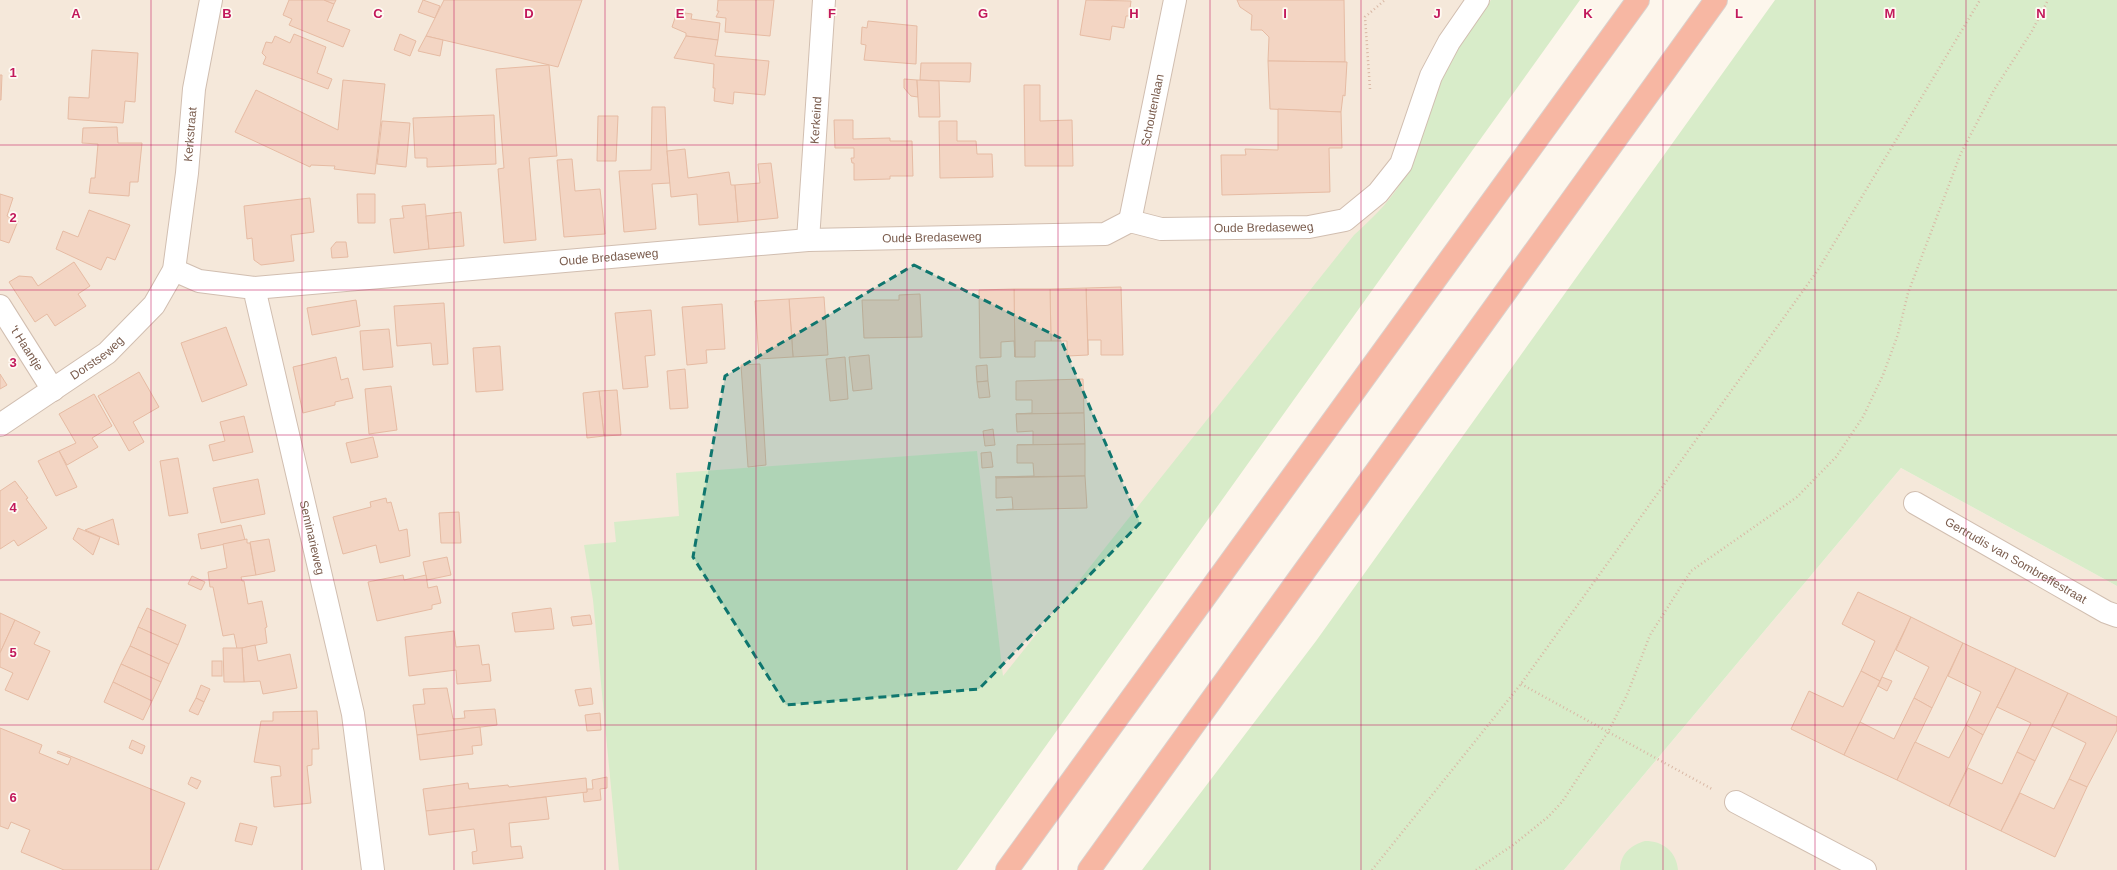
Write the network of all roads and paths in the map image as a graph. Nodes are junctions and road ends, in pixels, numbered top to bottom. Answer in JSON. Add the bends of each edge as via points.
{"nodes":[{"id":1,"x":212,"y":0,"type":"edge"},
{"id":2,"x":824,"y":0,"type":"edge"},
{"id":3,"x":1175,"y":0,"type":"edge"},
{"id":4,"x":1385,"y":0,"type":"edge"},
{"id":5,"x":1478,"y":0,"type":"edge"},
{"id":6,"x":1638,"y":0,"type":"edge"},
{"id":7,"x":1716,"y":0,"type":"edge"},
{"id":8,"x":1980,"y":0,"type":"edge"},
{"id":9,"x":2048,"y":0,"type":"edge"},
{"id":10,"x":1370,"y":89,"type":"dead end"},
{"id":11,"x":1130,"y":221,"type":"junction"},
{"id":12,"x":808,"y":240,"type":"junction"},
{"id":13,"x":174,"y":270,"type":"junction"},
{"id":14,"x":254,"y":288,"type":"junction"},
{"id":15,"x":0,"y":306,"type":"edge"},
{"id":16,"x":53,"y":390,"type":"junction"},
{"id":17,"x":0,"y":425,"type":"edge"},
{"id":18,"x":1915,"y":503,"type":"dead end"},
{"id":19,"x":2117,"y":616,"type":"edge"},
{"id":20,"x":1521,"y":684,"type":"junction"},
{"id":21,"x":1608,"y":732,"type":"junction"},
{"id":22,"x":1736,"y":802,"type":"joint"},
{"id":23,"x":373,"y":870,"type":"edge"},
{"id":24,"x":1007,"y":870,"type":"edge"},
{"id":25,"x":1089,"y":870,"type":"edge"},
{"id":26,"x":1372,"y":870,"type":"edge"},
{"id":27,"x":1476,"y":870,"type":"edge"},
{"id":28,"x":1865,"y":870,"type":"edge"}],
"edges":[{"from":1,"to":13,"type":"street","name":"Kerkstraat","via":[[194,89],[187,173]]},
{"from":2,"to":12,"type":"street","name":"Kerkeind"},
{"from":3,"to":11,"type":"street","name":"Schoutenlaan"},
{"from":4,"to":10,"type":"path","via":[[1365,17]]},
{"from":5,"to":11,"type":"street","name":"Oude Bredaseweg","via":[[1449,42],[1431,76],[1400,164],[1378,193],[1345,220],[1309,227],[1162,229]]},
{"from":6,"to":24,"type":"highway"},
{"from":7,"to":25,"type":"highway"},
{"from":8,"to":20,"type":"path","via":[[1818,270]]},
{"from":9,"to":21,"type":"path","via":[[2032,31],[1994,90],[1961,153],[1908,293],[1898,334],[1883,375],[1863,416],[1836,457],[1797,498],[1691,571],[1650,635],[1627,695]]},
{"from":11,"to":12,"type":"street","name":"Oude Bredaseweg","via":[[1105,234]]},
{"from":12,"to":14,"type":"street","name":"Oude Bredaseweg"},
{"from":13,"to":14,"type":"street","via":[[199,281]]},
{"from":13,"to":16,"type":"street","name":"Dorstseweg","via":[[154,305],[107,353]]},
{"from":14,"to":23,"type":"street","name":"Seminarieweg","via":[[353,714]]},
{"from":15,"to":16,"type":"street","name":"'t Haantje"},
{"from":16,"to":17,"type":"street","name":"Dorstseweg"},
{"from":18,"to":19,"type":"street","name":"Gertrudis van Sombreffestraat"},
{"from":20,"to":21,"type":"path"},
{"from":20,"to":26,"type":"path"},
{"from":21,"to":22,"type":"path"},
{"from":21,"to":27,"type":"path","via":[[1562,802],[1548,817]]},
{"from":22,"to":28,"type":"street"}]}
